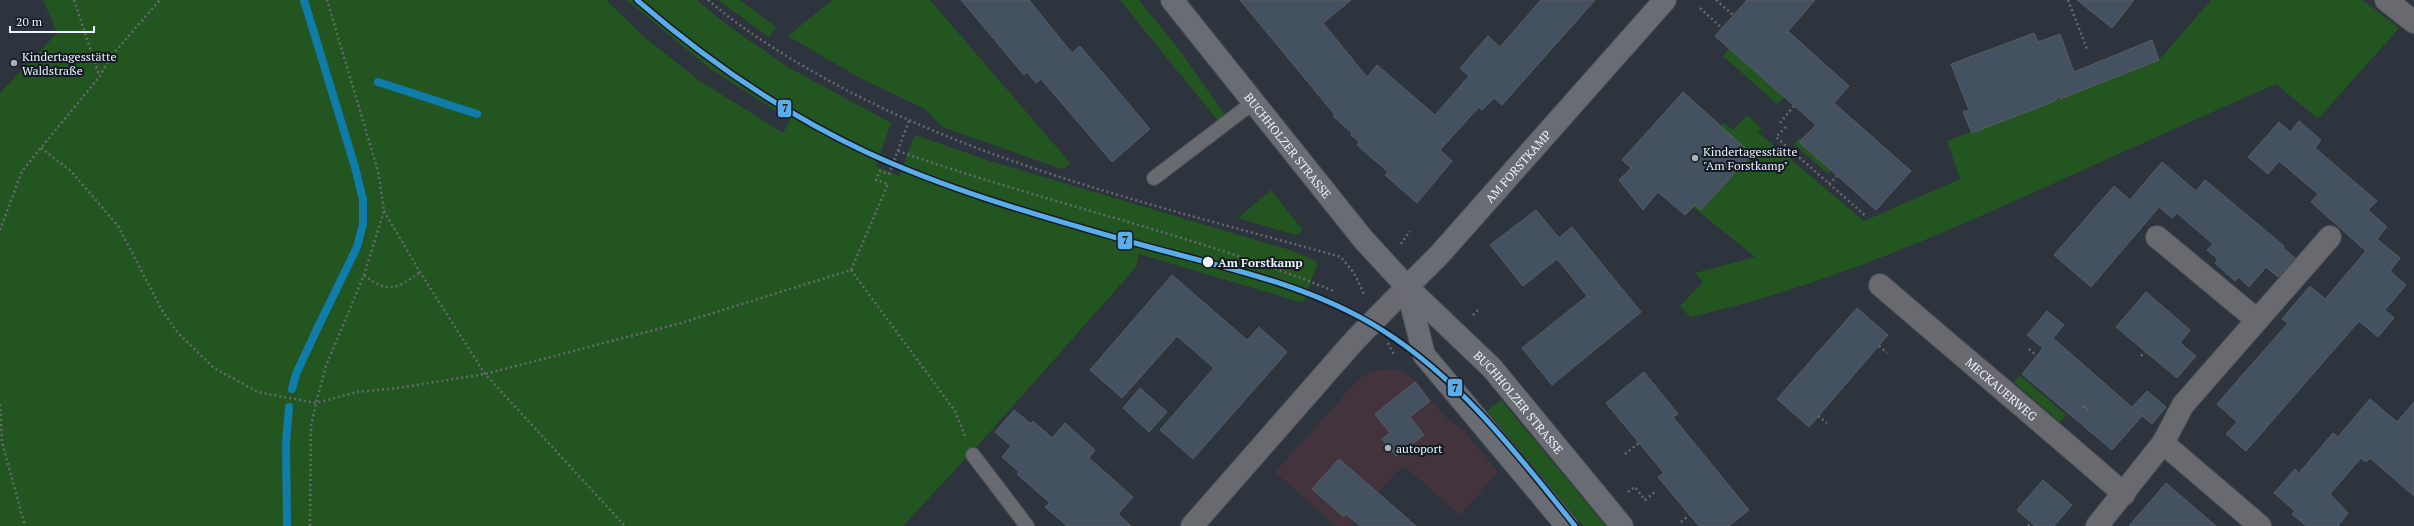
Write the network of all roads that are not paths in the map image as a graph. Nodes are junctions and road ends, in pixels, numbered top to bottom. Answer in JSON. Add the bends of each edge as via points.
{"nodes":[{"id":1,"x":1172,"y":0,"type":"edge"},
{"id":2,"x":1665,"y":0,"type":"edge"},
{"id":3,"x":2386,"y":0,"type":"edge"},
{"id":4,"x":2414,"y":22,"type":"edge"},
{"id":5,"x":1255,"y":101,"type":"junction"},
{"id":6,"x":1154,"y":178,"type":"dead end"},
{"id":7,"x":2157,"y":237,"type":"dead end"},
{"id":8,"x":2330,"y":237,"type":"dead end"},
{"id":9,"x":1880,"y":285,"type":"dead end"},
{"id":10,"x":1407,"y":287,"type":"junction"},
{"id":11,"x":2257,"y":320,"type":"junction"},
{"id":12,"x":2163,"y":443,"type":"junction"},
{"id":13,"x":973,"y":455,"type":"road end"},
{"id":14,"x":2124,"y":494,"type":"junction"},
{"id":15,"x":1027,"y":526,"type":"edge"},
{"id":16,"x":1192,"y":526,"type":"edge"},
{"id":17,"x":1567,"y":526,"type":"edge"},
{"id":18,"x":1622,"y":526,"type":"edge"},
{"id":19,"x":2097,"y":526,"type":"edge"},
{"id":20,"x":2260,"y":526,"type":"edge"}],
"edges":[{"from":1,"to":5,"type":"main road","name":"BUCHHOLZER STRASSE"},
{"from":2,"to":10,"type":"main road","name":"AM FORSTKAMP","via":[[1440,254]]},
{"from":3,"to":4,"type":"street"},
{"from":5,"to":6,"type":"lane"},
{"from":5,"to":10,"type":"main road","name":"BUCHHOLZER STRASSE","via":[[1364,239]]},
{"from":7,"to":11,"type":"street"},
{"from":8,"to":11,"type":"street"},
{"from":9,"to":14,"type":"street","name":"MECKAUERWEG","via":[[1967,362],[1999,384]]},
{"from":10,"to":16,"type":"street","name":"AM FORSTKAMP","via":[[1355,340]]},
{"from":10,"to":17,"type":"main road","name":"BUCHHOLZER STRASSE","via":[[1424,355]]},
{"from":10,"to":18,"type":"main road","name":"BUCHHOLZER STRASSE","via":[[1492,368]]},
{"from":11,"to":12,"type":"street","via":[[2183,405]]},
{"from":12,"to":14,"type":"street"},
{"from":12,"to":20,"type":"street"},
{"from":13,"to":15,"type":"lane"},
{"from":14,"to":19,"type":"street"}]}
